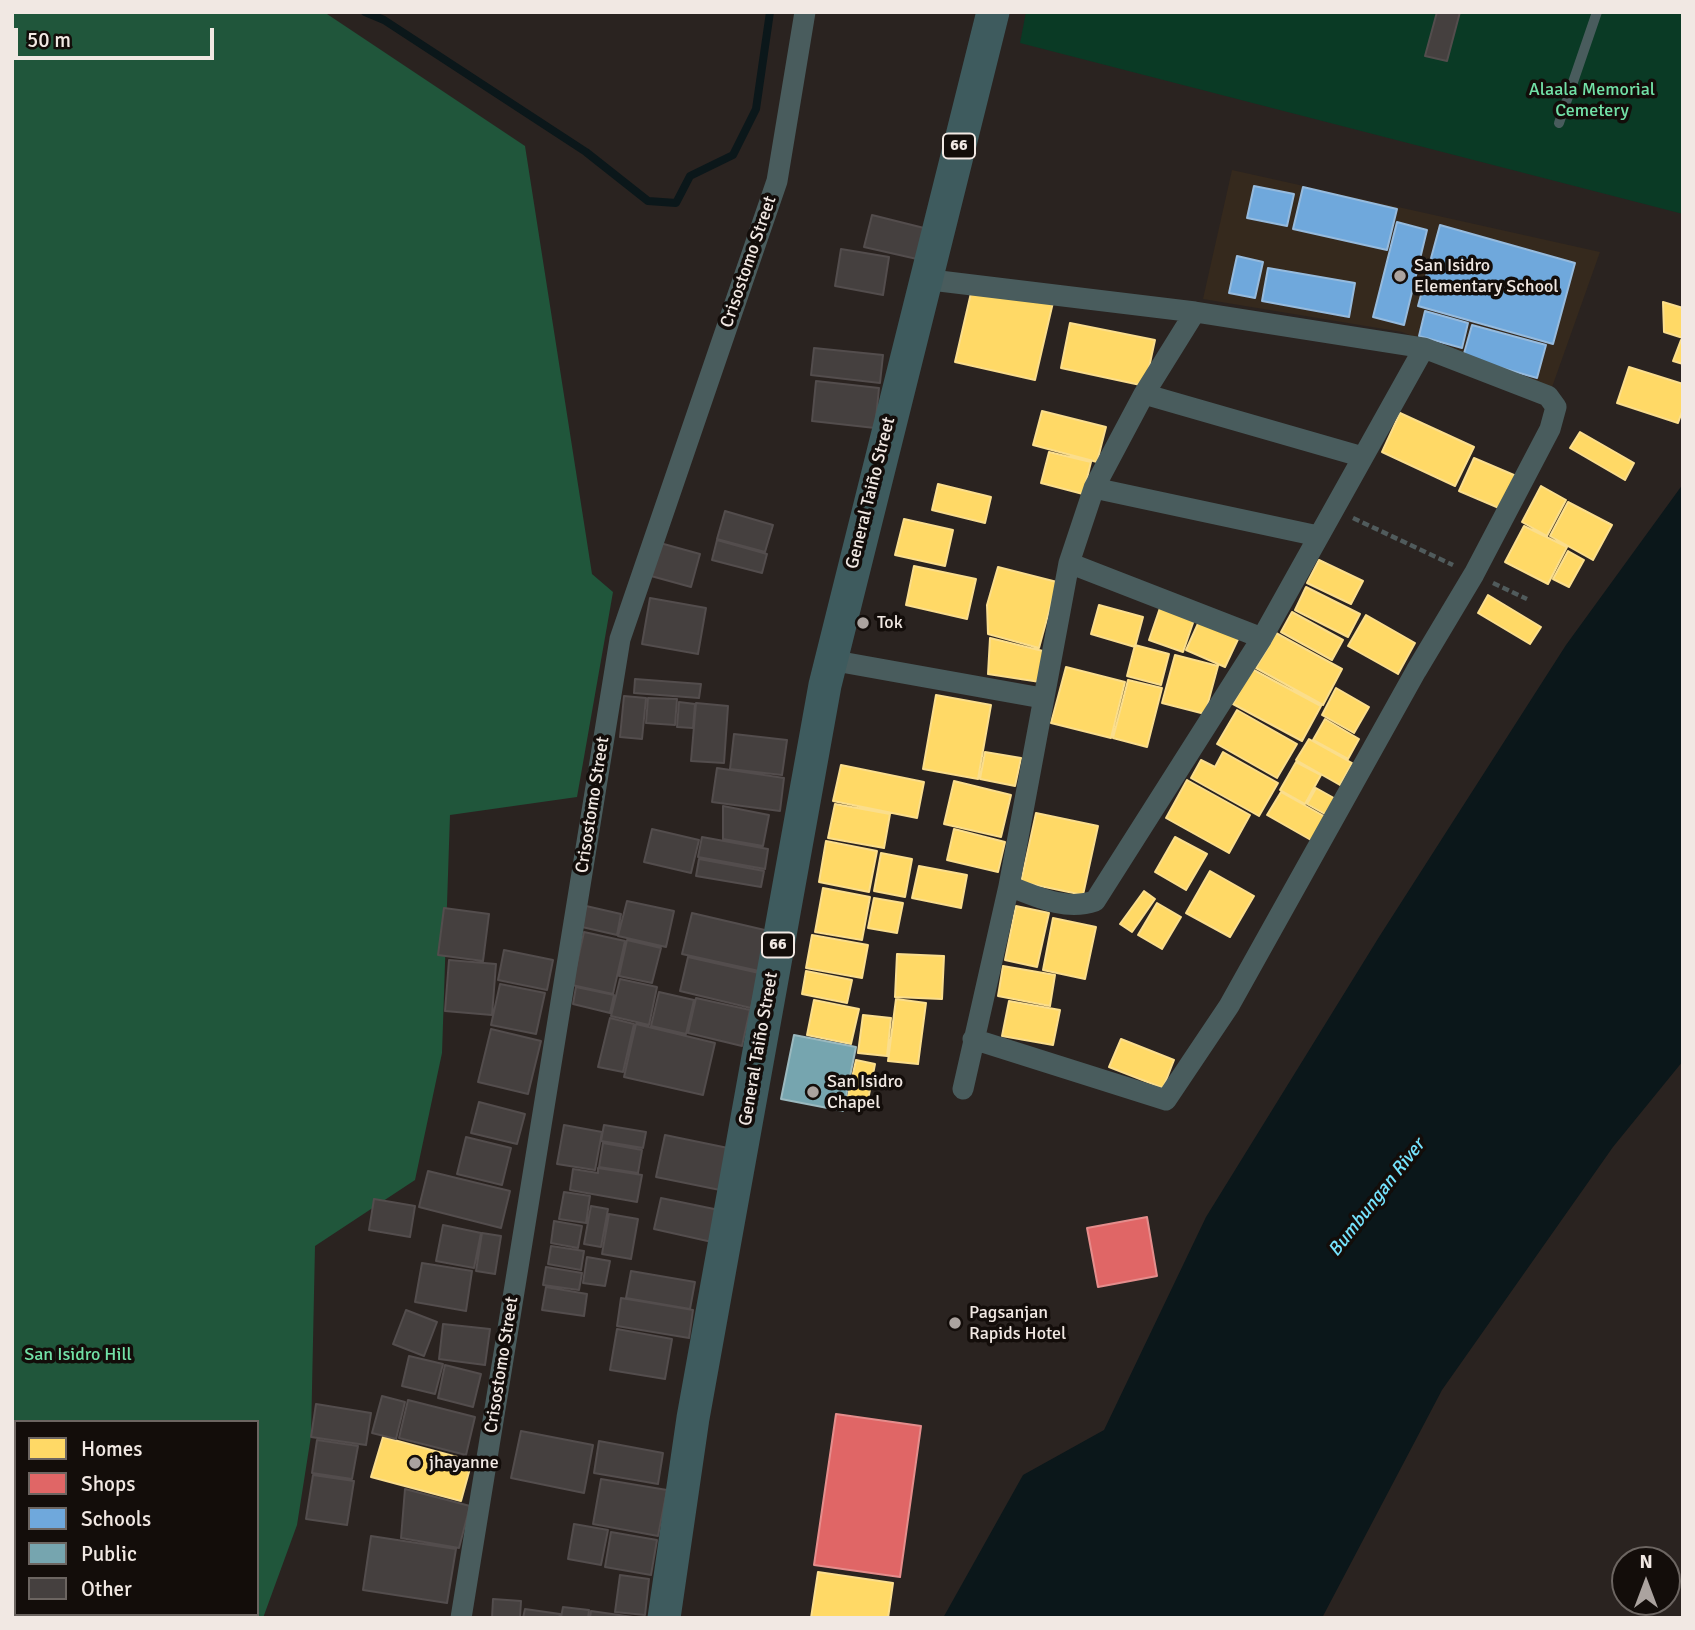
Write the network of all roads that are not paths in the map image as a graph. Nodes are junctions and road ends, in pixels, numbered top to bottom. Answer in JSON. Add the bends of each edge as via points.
{"nodes":[{"id":1,"x":805,"y":12,"type":"edge"},
{"id":2,"x":993,"y":12,"type":"edge"},
{"id":3,"x":1597,"y":12,"type":"edge"},
{"id":4,"x":1559,"y":123,"type":"dead end"},
{"id":5,"x":923,"y":279,"type":"junction"},
{"id":6,"x":1195,"y":312,"type":"junction"},
{"id":7,"x":1424,"y":348,"type":"junction"},
{"id":8,"x":1144,"y":394,"type":"junction"},
{"id":9,"x":1363,"y":457,"type":"junction"},
{"id":10,"x":1094,"y":488,"type":"junction"},
{"id":11,"x":1318,"y":537,"type":"junction"},
{"id":12,"x":1069,"y":563,"type":"junction"},
{"id":13,"x":1262,"y":638,"type":"junction"},
{"id":14,"x":830,"y":660,"type":"junction"},
{"id":15,"x":1042,"y":698,"type":"junction"},
{"id":16,"x":1009,"y":886,"type":"junction"},
{"id":17,"x":973,"y":1039,"type":"junction"},
{"id":18,"x":963,"y":1089,"type":"dead end"},
{"id":19,"x":461,"y":1618,"type":"edge"},
{"id":20,"x":664,"y":1618,"type":"edge"}],
"edges":[{"from":1,"to":19,"type":"street","name":"Crisostomo Street","via":[[777,181],[620,639]]},
{"from":2,"to":5,"type":"main road","number":"66"},
{"from":3,"to":4,"type":"lane"},
{"from":5,"to":6,"type":"street"},
{"from":5,"to":14,"type":"main road","name":"General Taiño Street","number":"66"},
{"from":6,"to":7,"type":"street"},
{"from":6,"to":8,"type":"street"},
{"from":7,"to":9,"type":"street"},
{"from":7,"to":17,"type":"street","via":[[1548,396],[1556,407],[1550,429],[1474,574],[1229,1006],[1166,1100]]},
{"from":8,"to":9,"type":"street"},
{"from":8,"to":10,"type":"street"},
{"from":9,"to":11,"type":"street"},
{"from":10,"to":11,"type":"street"},
{"from":10,"to":12,"type":"street"},
{"from":11,"to":13,"type":"street"},
{"from":12,"to":13,"type":"street"},
{"from":12,"to":15,"type":"street"},
{"from":13,"to":16,"type":"street","via":[[1095,901],[1079,906]]},
{"from":14,"to":15,"type":"street"},
{"from":14,"to":20,"type":"main road","name":"General Taiño Street","number":"66","via":[[693,1418]]},
{"from":15,"to":16,"type":"street"},
{"from":16,"to":17,"type":"street"},
{"from":17,"to":18,"type":"street"}]}
